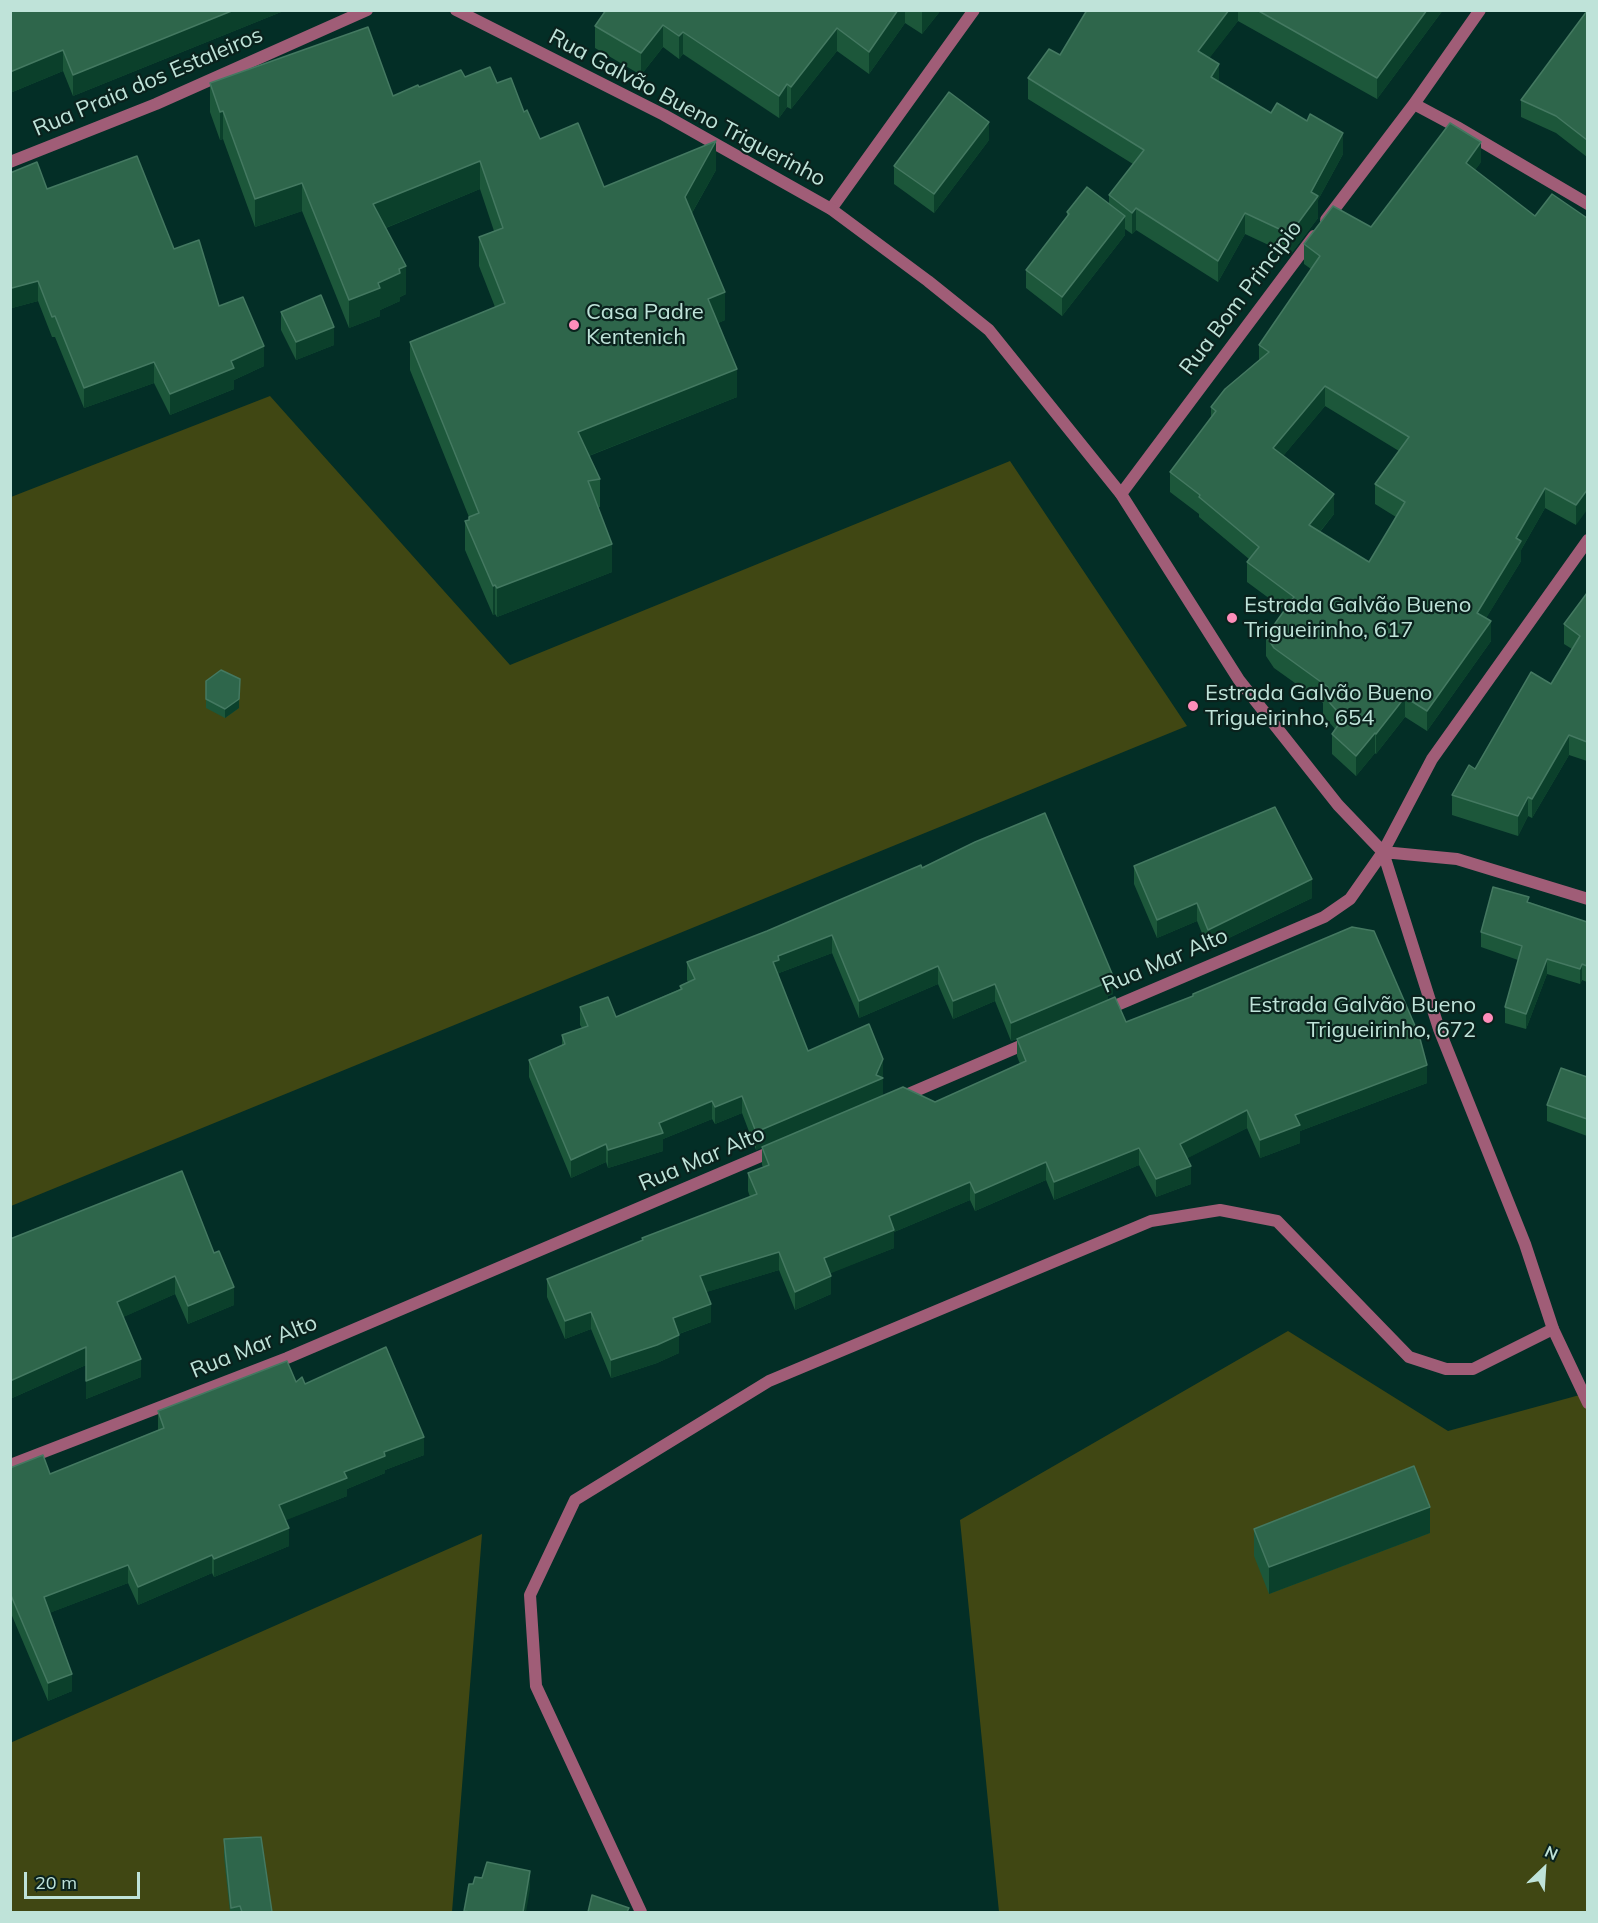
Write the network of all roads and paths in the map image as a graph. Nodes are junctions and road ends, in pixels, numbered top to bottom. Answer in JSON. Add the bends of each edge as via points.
{"nodes":[{"id":1,"x":367,"y":10,"type":"edge"},
{"id":2,"x":456,"y":10,"type":"edge"},
{"id":3,"x":974,"y":10,"type":"edge"},
{"id":4,"x":1480,"y":10,"type":"edge"},
{"id":5,"x":471,"y":14,"type":"edge"},
{"id":6,"x":1414,"y":104,"type":"junction"},
{"id":7,"x":10,"y":162,"type":"edge"},
{"id":8,"x":1587,"y":204,"type":"edge"},
{"id":9,"x":831,"y":209,"type":"junction"},
{"id":10,"x":1121,"y":494,"type":"junction"},
{"id":11,"x":1587,"y":540,"type":"edge"},
{"id":12,"x":1383,"y":852,"type":"junction"},
{"id":13,"x":1587,"y":899,"type":"edge"},
{"id":14,"x":1092,"y":1015,"type":"edge"},
{"id":15,"x":1048,"y":1034,"type":"edge"},
{"id":16,"x":883,"y":1104,"type":"edge"},
{"id":17,"x":783,"y":1147,"type":"edge"},
{"id":18,"x":1553,"y":1329,"type":"junction"},
{"id":19,"x":1587,"y":1403,"type":"edge"},
{"id":20,"x":10,"y":1466,"type":"edge"},
{"id":21,"x":641,"y":1912,"type":"edge"}],
"edges":[{"from":1,"to":7,"type":"street","name":"Rua Praia dos Estaleiros","via":[[156,104]]},
{"from":2,"to":5,"type":"street","name":"Rua Galvão Bueno Triguerinho"},
{"from":3,"to":9,"type":"street"},
{"from":4,"to":6,"type":"street","name":"Rua Bom Principio"},
{"from":5,"to":9,"type":"street","name":"Rua Galvão Bueno Triguerinho","via":[[664,115]]},
{"from":6,"to":8,"type":"street"},
{"from":6,"to":10,"type":"street","name":"Rua Bom Principio"},
{"from":9,"to":10,"type":"street","name":"Rua Galvão Bueno Triguerinho","via":[[990,330]]},
{"from":10,"to":12,"type":"street","name":"Rua Galvão Bueno Triguerinho","via":[[1239,680],[1338,805]]},
{"from":11,"to":12,"type":"street","name":"Rua Mar Alto","via":[[1432,759]]},
{"from":12,"to":13,"type":"street","via":[[1457,859]]},
{"from":12,"to":14,"type":"street","name":"Rua Mar Alto","via":[[1350,899],[1324,916]]},
{"from":12,"to":18,"type":"street","name":"Rua Galvão Bueno Triguerinho","via":[[1439,1029],[1525,1244]]},
{"from":15,"to":16,"type":"street"},
{"from":17,"to":20,"type":"street","name":"Rua Mar Alto","via":[[287,1358]]},
{"from":18,"to":19,"type":"street","name":"Rua Galvão Bueno Triguerinho"},
{"from":18,"to":21,"type":"street","via":[[1473,1369],[1446,1369],[1409,1358],[1277,1221],[1220,1210],[1151,1221],[769,1381],[575,1500],[530,1595],[536,1686]]}]}
